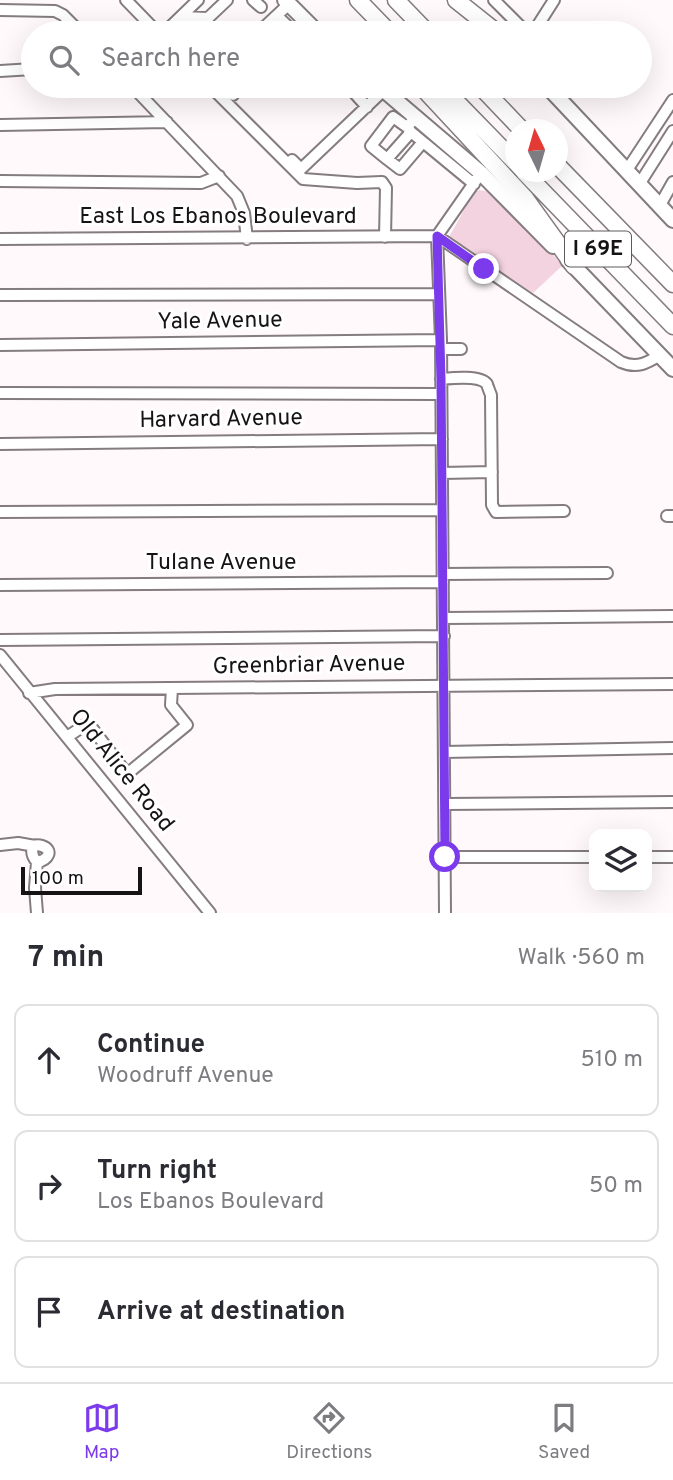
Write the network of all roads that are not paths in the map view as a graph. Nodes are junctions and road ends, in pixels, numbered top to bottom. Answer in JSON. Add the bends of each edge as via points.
{"nodes":[{"id":1,"x":125,"y":0,"type":"edge"},
{"id":2,"x":198,"y":0,"type":"edge"},
{"id":3,"x":228,"y":0,"type":"edge"},
{"id":4,"x":349,"y":0,"type":"edge"},
{"id":5,"x":358,"y":0,"type":"edge"},
{"id":6,"x":396,"y":0,"type":"edge"},
{"id":7,"x":494,"y":0,"type":"edge"},
{"id":8,"x":554,"y":0,"type":"edge"},
{"id":9,"x":287,"y":2,"type":"edge"},
{"id":10,"x":467,"y":2,"type":"edge"},
{"id":11,"x":0,"y":10,"type":"edge"},
{"id":12,"x":277,"y":16,"type":"junction"},
{"id":13,"x":181,"y":17,"type":"junction"},
{"id":14,"x":69,"y":21,"type":"edge"},
{"id":15,"x":146,"y":21,"type":"edge"},
{"id":16,"x":177,"y":21,"type":"edge"},
{"id":17,"x":271,"y":21,"type":"edge"},
{"id":18,"x":282,"y":21,"type":"edge"},
{"id":19,"x":306,"y":21,"type":"edge"},
{"id":20,"x":367,"y":21,"type":"edge"},
{"id":21,"x":378,"y":21,"type":"edge"},
{"id":22,"x":416,"y":21,"type":"edge"},
{"id":23,"x":485,"y":21,"type":"edge"},
{"id":24,"x":515,"y":21,"type":"edge"},
{"id":25,"x":541,"y":21,"type":"edge"},
{"id":26,"x":21,"y":70,"type":"edge"},
{"id":27,"x":0,"y":71,"type":"edge"},
{"id":28,"x":144,"y":98,"type":"edge"},
{"id":29,"x":222,"y":98,"type":"edge"},
{"id":30,"x":359,"y":98,"type":"edge"},
{"id":31,"x":374,"y":98,"type":"edge"},
{"id":32,"x":390,"y":98,"type":"edge"},
{"id":33,"x":432,"y":98,"type":"edge"},
{"id":34,"x":453,"y":98,"type":"edge"},
{"id":35,"x":491,"y":98,"type":"edge"},
{"id":36,"x":558,"y":98,"type":"edge"},
{"id":37,"x":673,"y":100,"type":"edge"},
{"id":38,"x":241,"y":107,"type":"dead end"},
{"id":39,"x":367,"y":107,"type":"junction"},
{"id":40,"x":512,"y":119,"type":"edge"},
{"id":41,"x":167,"y":122,"type":"junction"},
{"id":42,"x":0,"y":125,"type":"edge"},
{"id":43,"x":411,"y":125,"type":"junction"},
{"id":44,"x":673,"y":131,"type":"edge"},
{"id":45,"x":423,"y":142,"type":"junction"},
{"id":46,"x":505,"y":152,"type":"edge"},
{"id":47,"x":387,"y":159,"type":"junction"},
{"id":48,"x":627,"y":170,"type":"junction"},
{"id":49,"x":219,"y":176,"type":"junction"},
{"id":50,"x":568,"y":176,"type":"edge"},
{"id":51,"x":478,"y":178,"type":"junction"},
{"id":52,"x":0,"y":181,"type":"edge"},
{"id":53,"x":534,"y":182,"type":"edge"},
{"id":54,"x":673,"y":182,"type":"edge"},
{"id":55,"x":640,"y":183,"type":"junction"},
{"id":56,"x":660,"y":205,"type":"junction"},
{"id":57,"x":673,"y":220,"type":"edge"},
{"id":58,"x":437,"y":236,"type":"junction"},
{"id":59,"x":385,"y":237,"type":"junction"},
{"id":60,"x":0,"y":239,"type":"edge"},
{"id":61,"x":247,"y":239,"type":"junction"},
{"id":62,"x":574,"y":266,"type":"junction"},
{"id":63,"x":673,"y":284,"type":"edge"},
{"id":64,"x":439,"y":294,"type":"junction"},
{"id":65,"x":0,"y":295,"type":"edge"},
{"id":66,"x":673,"y":326,"type":"edge"},
{"id":67,"x":0,"y":345,"type":"edge"},
{"id":68,"x":441,"y":345,"type":"junction"},
{"id":69,"x":461,"y":349,"type":"dead end"},
{"id":70,"x":660,"y":355,"type":"junction"},
{"id":71,"x":673,"y":369,"type":"edge"},
{"id":72,"x":441,"y":379,"type":"junction"},
{"id":73,"x":0,"y":393,"type":"edge"},
{"id":74,"x":441,"y":394,"type":"junction"},
{"id":75,"x":442,"y":439,"type":"junction"},
{"id":76,"x":0,"y":444,"type":"edge"},
{"id":77,"x":492,"y":472,"type":"junction"},
{"id":78,"x":442,"y":473,"type":"junction"},
{"id":79,"x":442,"y":510,"type":"junction"},
{"id":80,"x":564,"y":511,"type":"dead end"},
{"id":81,"x":0,"y":512,"type":"edge"},
{"id":82,"x":607,"y":573,"type":"dead end"},
{"id":83,"x":443,"y":578,"type":"junction"},
{"id":84,"x":0,"y":585,"type":"edge"},
{"id":85,"x":673,"y":616,"type":"edge"},
{"id":86,"x":443,"y":618,"type":"junction"},
{"id":87,"x":444,"y":636,"type":"junction"},
{"id":88,"x":0,"y":640,"type":"edge"},
{"id":89,"x":0,"y":655,"type":"edge"},
{"id":90,"x":673,"y":684,"type":"edge"},
{"id":91,"x":444,"y":686,"type":"junction"},
{"id":92,"x":172,"y":688,"type":"junction"},
{"id":93,"x":29,"y":693,"type":"junction"},
{"id":94,"x":66,"y":737,"type":"junction"},
{"id":95,"x":673,"y":748,"type":"edge"},
{"id":96,"x":444,"y":752,"type":"junction"},
{"id":97,"x":673,"y":802,"type":"edge"},
{"id":98,"x":445,"y":804,"type":"junction"},
{"id":99,"x":0,"y":845,"type":"edge"},
{"id":100,"x":445,"y":857,"type":"junction"},
{"id":101,"x":589,"y":857,"type":"edge"},
{"id":102,"x":652,"y":857,"type":"edge"},
{"id":103,"x":673,"y":857,"type":"edge"},
{"id":104,"x":37,"y":913,"type":"edge"},
{"id":105,"x":210,"y":913,"type":"edge"},
{"id":106,"x":445,"y":913,"type":"edge"}],
"edges":[{"from":1,"to":15,"type":"street"},
{"from":2,"to":13,"type":"street"},
{"from":3,"to":13,"type":"street","via":[[208,18]]},
{"from":4,"to":20,"type":"highway"},
{"from":5,"to":21,"type":"highway"},
{"from":6,"to":22,"type":"highway"},
{"from":7,"to":24,"type":"street"},
{"from":8,"to":25,"type":"street"},
{"from":9,"to":12,"type":"street"},
{"from":9,"to":19,"type":"main road"},
{"from":10,"to":23,"type":"highway"},
{"from":11,"to":14,"type":"street","via":[[55,10]]},
{"from":12,"to":17,"type":"street"},
{"from":12,"to":18,"type":"street"},
{"from":13,"to":16,"type":"street"},
{"from":26,"to":27,"type":"street"},
{"from":28,"to":41,"type":"street"},
{"from":29,"to":59,"type":"street","via":[[303,179],[382,182],[386,188]]},
{"from":30,"to":39,"type":"street"},
{"from":31,"to":39,"type":"street"},
{"from":32,"to":43,"type":"main road"},
{"from":33,"to":62,"type":"highway","via":[[525,198]]},
{"from":34,"to":46,"type":"highway"},
{"from":35,"to":40,"type":"highway"},
{"from":36,"to":48,"type":"main road"},
{"from":37,"to":48,"type":"street"},
{"from":38,"to":39,"type":"street","via":[[301,169]]},
{"from":41,"to":42,"type":"street"},
{"from":41,"to":49,"type":"street"},
{"from":43,"to":45,"type":"street"},
{"from":43,"to":47,"type":"street"},
{"from":43,"to":47,"type":"street","via":[[393,117],[372,146]]},
{"from":43,"to":51,"type":"main road"},
{"from":44,"to":55,"type":"street"},
{"from":45,"to":47,"type":"street","via":[[400,169]]},
{"from":45,"to":51,"type":"street"},
{"from":48,"to":55,"type":"main road"},
{"from":49,"to":52,"type":"street","via":[[201,183]]},
{"from":49,"to":61,"type":"street","via":[[241,204]]},
{"from":50,"to":63,"type":"highway","number":"I 69E"},
{"from":51,"to":58,"type":"street"},
{"from":51,"to":62,"type":"main road"},
{"from":53,"to":66,"type":"highway","number":"I 69E"},
{"from":54,"to":56,"type":"street"},
{"from":55,"to":56,"type":"main road"},
{"from":56,"to":57,"type":"main road"},
{"from":58,"to":59,"type":"street","name":"East Los Ebanos Boulevard"},
{"from":58,"to":64,"type":"street"},
{"from":58,"to":70,"type":"street","via":[[621,362],[644,365]]},
{"from":59,"to":61,"type":"street","name":"East Los Ebanos Boulevard"},
{"from":60,"to":61,"type":"street","name":"East Los Ebanos Boulevard"},
{"from":62,"to":70,"type":"main road"},
{"from":64,"to":65,"type":"street"},
{"from":64,"to":68,"type":"street"},
{"from":67,"to":68,"type":"street","name":"Yale Avenue"},
{"from":68,"to":69,"type":"street","name":"Yale Avenue"},
{"from":68,"to":72,"type":"street"},
{"from":70,"to":71,"type":"main road"},
{"from":72,"to":74,"type":"street"},
{"from":72,"to":77,"type":"street","via":[[468,378],[487,385]]},
{"from":73,"to":74,"type":"street"},
{"from":74,"to":75,"type":"street"},
{"from":75,"to":76,"type":"street","name":"Harvard Avenue"},
{"from":75,"to":78,"type":"street"},
{"from":77,"to":78,"type":"street"},
{"from":77,"to":80,"type":"street","via":[[496,512]]},
{"from":78,"to":79,"type":"street"},
{"from":79,"to":81,"type":"street"},
{"from":79,"to":83,"type":"street"},
{"from":82,"to":83,"type":"street","name":"Tulane Avenue"},
{"from":83,"to":84,"type":"street","name":"Tulane Avenue"},
{"from":83,"to":86,"type":"street"},
{"from":85,"to":86,"type":"street"},
{"from":86,"to":87,"type":"street"},
{"from":87,"to":88,"type":"street"},
{"from":87,"to":91,"type":"street"},
{"from":89,"to":93,"type":"street","name":"Old Alice Road"},
{"from":90,"to":91,"type":"street","name":"Greenbriar Avenue"},
{"from":91,"to":92,"type":"street","name":"Greenbriar Avenue"},
{"from":91,"to":96,"type":"street"},
{"from":92,"to":93,"type":"street","name":"Greenbriar Avenue"},
{"from":92,"to":94,"type":"street","via":[[171,705],[187,725],[127,774],[92,728],[86,725]]},
{"from":93,"to":94,"type":"street","name":"Old Alice Road"},
{"from":94,"to":105,"type":"street","name":"Old Alice Road"},
{"from":95,"to":96,"type":"street"},
{"from":96,"to":98,"type":"street"},
{"from":97,"to":98,"type":"street"},
{"from":98,"to":100,"type":"street"},
{"from":99,"to":104,"type":"street","via":[[18,843],[48,850],[46,859],[37,862]]},
{"from":100,"to":101,"type":"street"},
{"from":100,"to":106,"type":"street"},
{"from":102,"to":103,"type":"street"}]}
